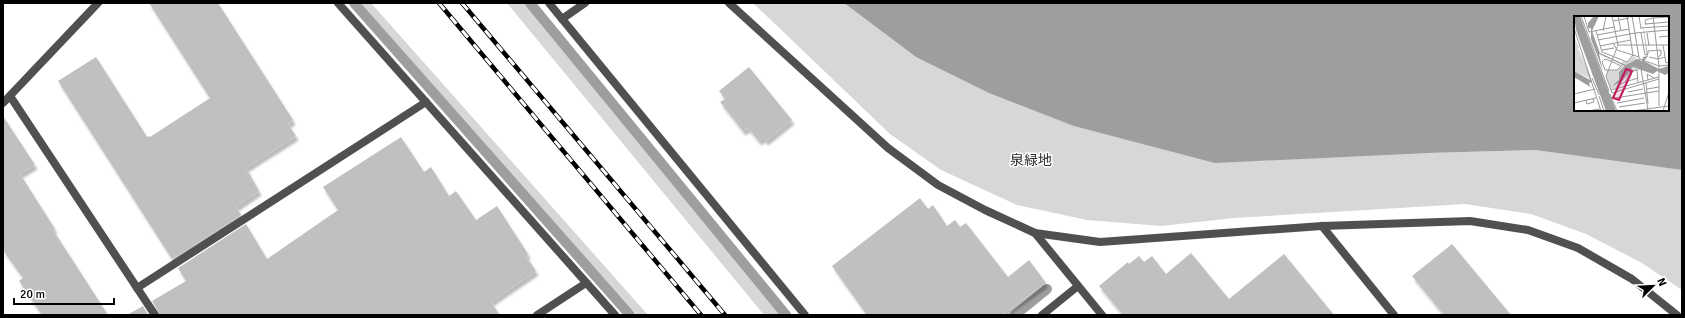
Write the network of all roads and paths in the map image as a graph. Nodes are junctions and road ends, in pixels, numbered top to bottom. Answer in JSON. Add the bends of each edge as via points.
{"nodes":[{"id":1,"x":98,"y":3,"type":"edge"},
{"id":2,"x":338,"y":3,"type":"edge"},
{"id":3,"x":549,"y":3,"type":"edge"},
{"id":4,"x":585,"y":3,"type":"edge"},
{"id":5,"x":729,"y":3,"type":"edge"},
{"id":6,"x":562,"y":19,"type":"junction"},
{"id":7,"x":10,"y":96,"type":"junction"},
{"id":8,"x":426,"y":102,"type":"junction"},
{"id":9,"x":3,"y":103,"type":"edge"},
{"id":10,"x":1322,"y":226,"type":"junction"},
{"id":11,"x":1035,"y":233,"type":"junction"},
{"id":12,"x":586,"y":283,"type":"junction"},
{"id":13,"x":1078,"y":286,"type":"junction"},
{"id":14,"x":137,"y":288,"type":"junction"},
{"id":15,"x":155,"y":315,"type":"edge"},
{"id":16,"x":537,"y":315,"type":"edge"},
{"id":17,"x":615,"y":315,"type":"edge"},
{"id":18,"x":805,"y":315,"type":"edge"},
{"id":19,"x":1042,"y":315,"type":"edge"},
{"id":20,"x":1102,"y":315,"type":"edge"},
{"id":21,"x":1394,"y":315,"type":"edge"},
{"id":22,"x":1677,"y":315,"type":"edge"}],
"edges":[{"from":1,"to":7,"type":"street"},
{"from":2,"to":8,"type":"street"},
{"from":3,"to":6,"type":"street"},
{"from":4,"to":6,"type":"street"},
{"from":5,"to":11,"type":"street","via":[[888,148],[938,185]]},
{"from":6,"to":18,"type":"street"},
{"from":7,"to":9,"type":"street"},
{"from":7,"to":14,"type":"street"},
{"from":8,"to":12,"type":"street"},
{"from":8,"to":14,"type":"street"},
{"from":10,"to":11,"type":"street","via":[[1100,242]]},
{"from":10,"to":21,"type":"street"},
{"from":10,"to":22,"type":"street","via":[[1470,221],[1528,230],[1584,252],[1632,279]]},
{"from":11,"to":13,"type":"street"},
{"from":12,"to":16,"type":"street"},
{"from":12,"to":17,"type":"street"},
{"from":13,"to":19,"type":"street"},
{"from":13,"to":20,"type":"street"},
{"from":14,"to":15,"type":"street"}]}
